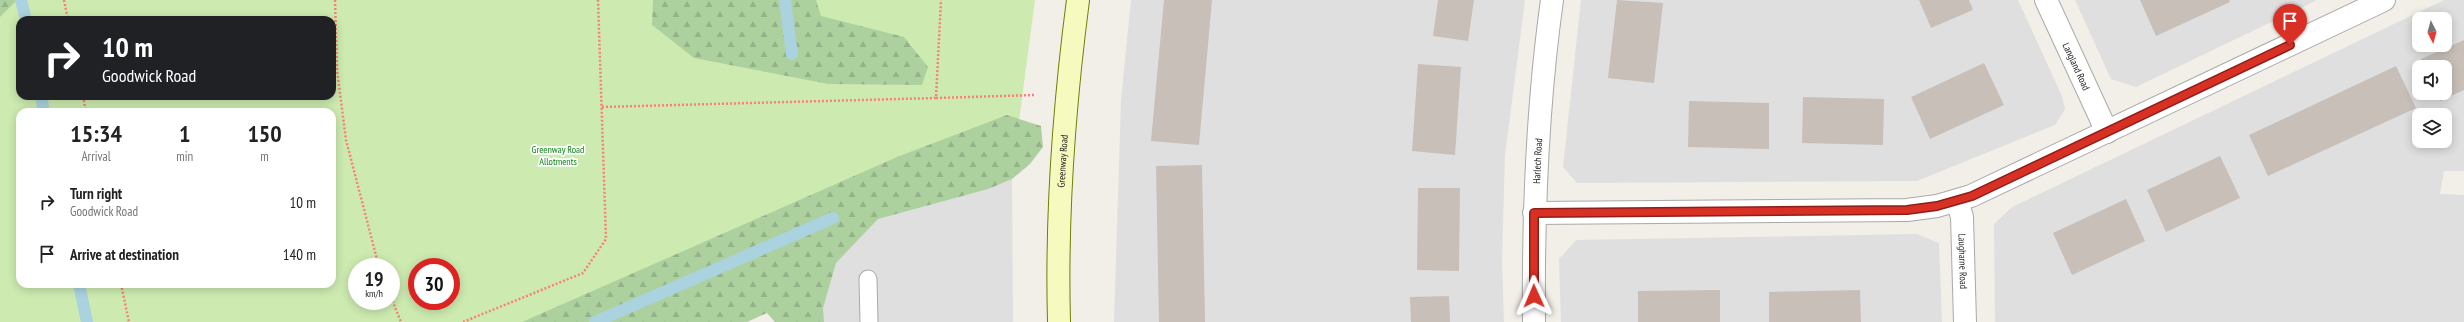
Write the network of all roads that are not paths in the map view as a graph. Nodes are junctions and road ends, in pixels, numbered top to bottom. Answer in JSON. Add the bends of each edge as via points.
{"nodes":[{"id":1,"x":1078,"y":0,"type":"edge"},
{"id":2,"x":1552,"y":0,"type":"edge"},
{"id":3,"x":2046,"y":0,"type":"edge"},
{"id":4,"x":2384,"y":0,"type":"edge"},
{"id":5,"x":2107,"y":132,"type":"junction"},
{"id":6,"x":1957,"y":201,"type":"junction"},
{"id":7,"x":1534,"y":213,"type":"junction"},
{"id":8,"x":868,"y":279,"type":"dead end"},
{"id":9,"x":869,"y":322,"type":"edge"},
{"id":10,"x":1059,"y":322,"type":"edge"},
{"id":11,"x":1534,"y":322,"type":"edge"},
{"id":12,"x":1965,"y":322,"type":"edge"}],
"edges":[{"from":1,"to":10,"type":"street","name":"Greenway Road","via":[[1067,94],[1058,224]]},
{"from":2,"to":7,"type":"street","name":"Harlech Road","via":[[1541,81]]},
{"from":3,"to":5,"type":"street","name":"Langland Road"},
{"from":4,"to":5,"type":"street"},
{"from":5,"to":6,"type":"street"},
{"from":6,"to":7,"type":"street","via":[[1907,210]]},
{"from":6,"to":12,"type":"street","name":"Laugharne Road","via":[[1962,217]]},
{"from":7,"to":11,"type":"street","name":"Harlech Road"},
{"from":8,"to":9,"type":"lane"}]}
